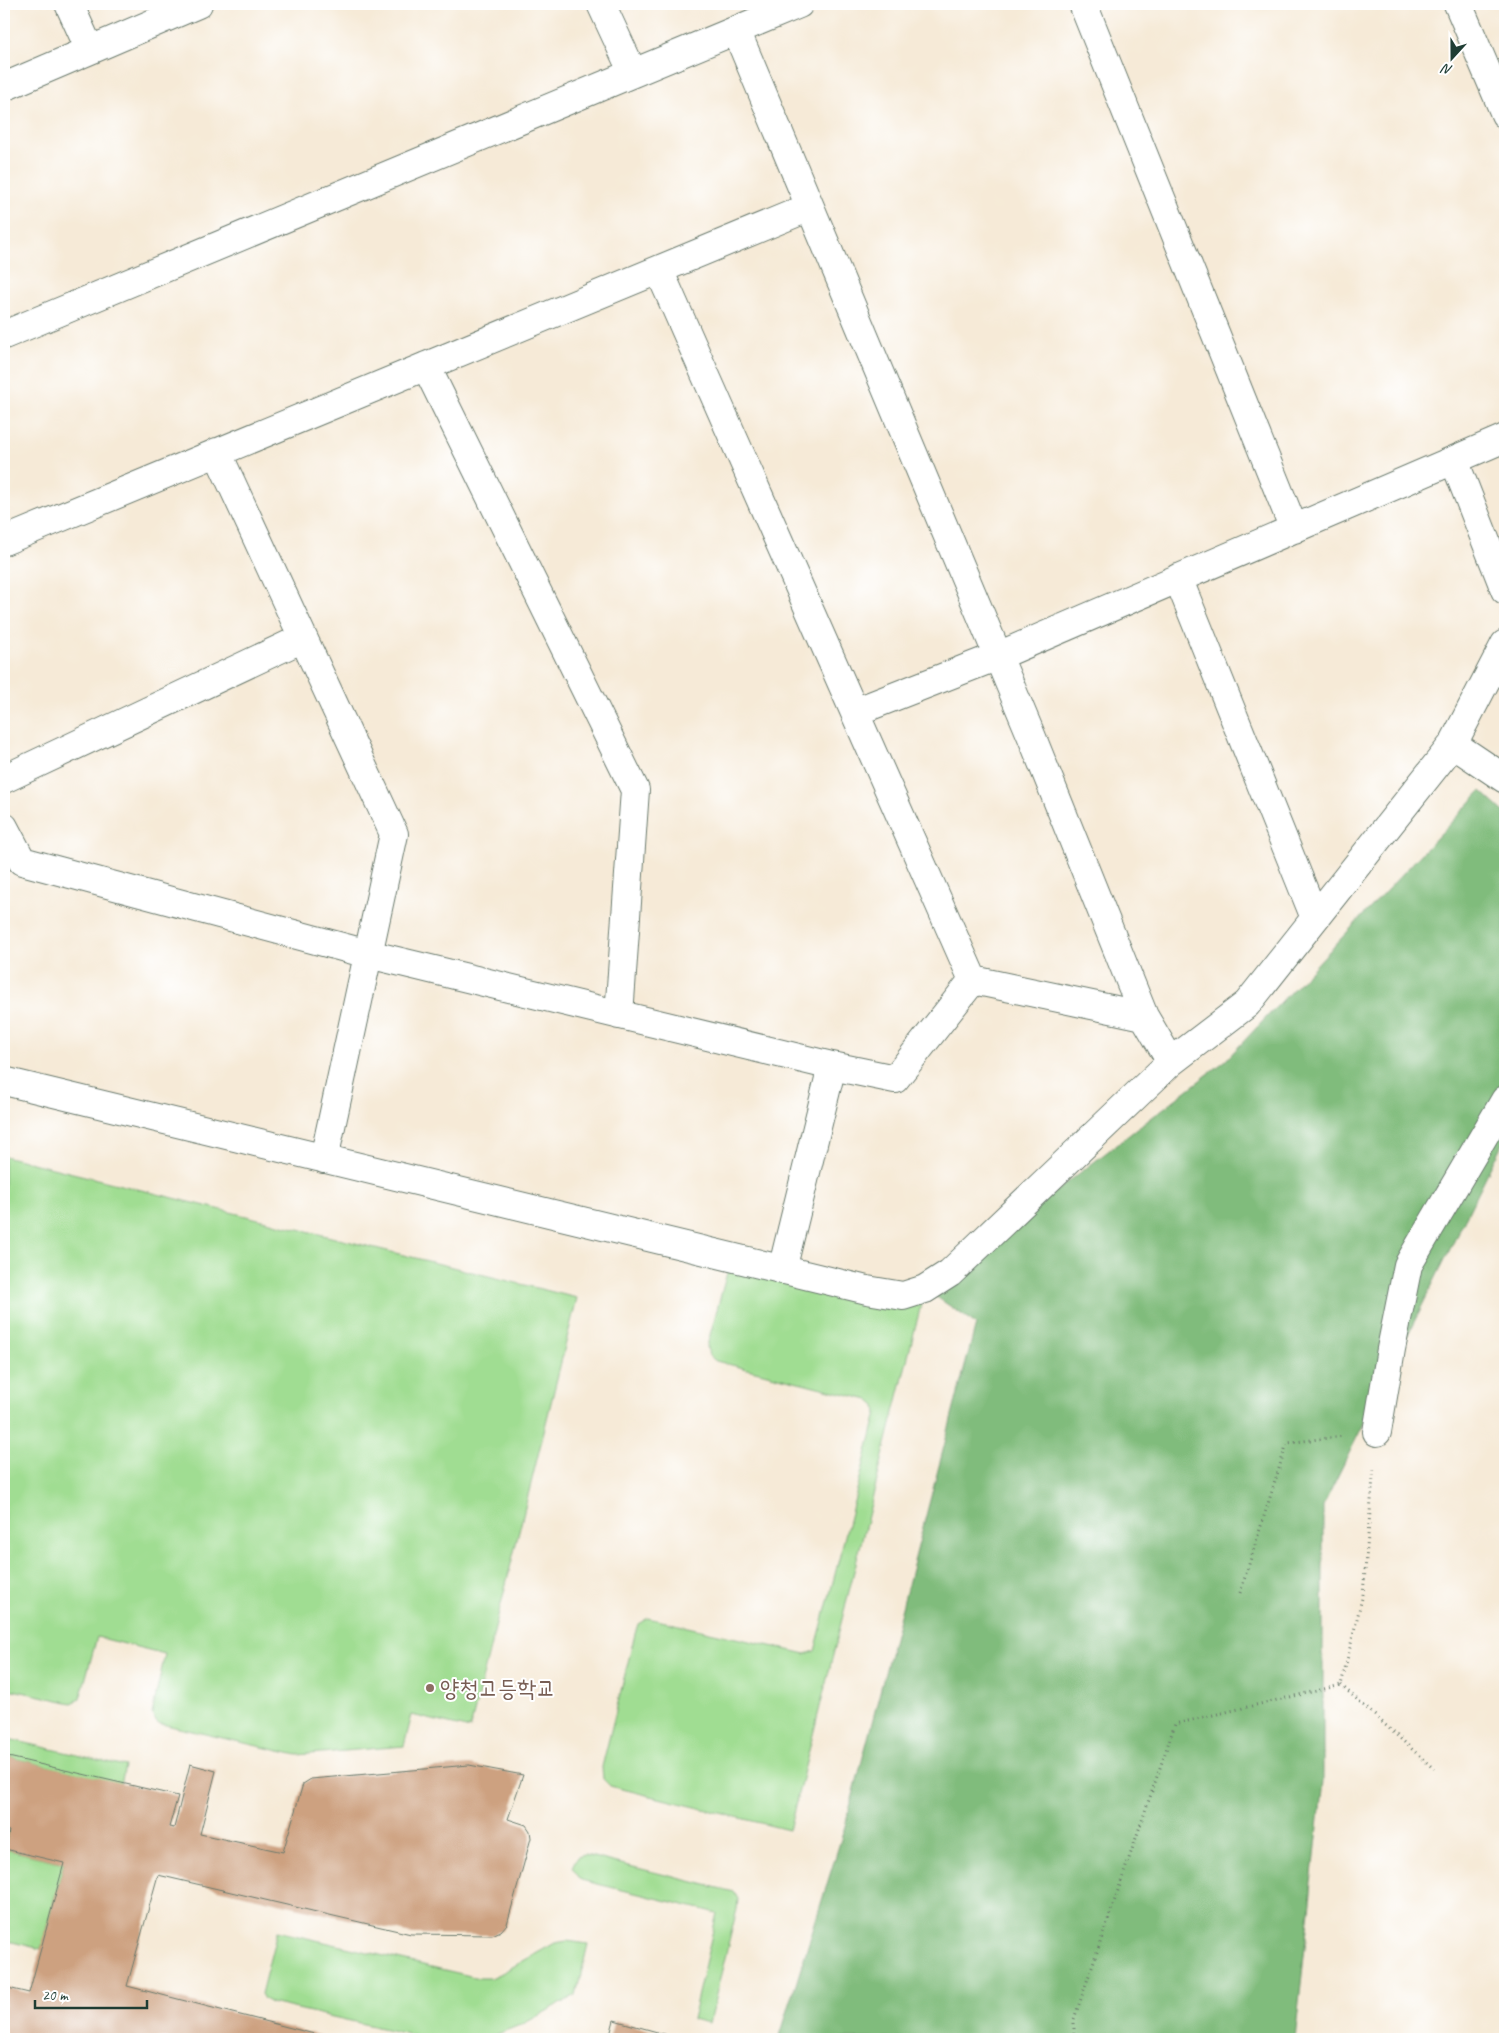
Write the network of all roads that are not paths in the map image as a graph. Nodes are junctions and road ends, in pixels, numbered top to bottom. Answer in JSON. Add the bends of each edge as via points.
{"nodes":[{"id":1,"x":70,"y":4,"type":"edge"},
{"id":2,"x":198,"y":4,"type":"edge"},
{"id":3,"x":601,"y":4,"type":"edge"},
{"id":4,"x":798,"y":4,"type":"edge"},
{"id":5,"x":1084,"y":4,"type":"edge"},
{"id":6,"x":1458,"y":4,"type":"edge"},
{"id":7,"x":768,"y":10,"type":"edge"},
{"id":8,"x":736,"y":30,"type":"junction"},
{"id":9,"x":90,"y":50,"type":"junction"},
{"id":10,"x":633,"y":73,"type":"junction"},
{"id":11,"x":4,"y":87,"type":"edge"},
{"id":12,"x":1505,"y":114,"type":"edge"},
{"id":13,"x":810,"y":208,"type":"junction"},
{"id":14,"x":659,"y":270,"type":"junction"},
{"id":15,"x":4,"y":335,"type":"edge"},
{"id":16,"x":426,"y":366,"type":"junction"},
{"id":17,"x":1505,"y":438,"type":"edge"},
{"id":18,"x":217,"y":452,"type":"junction"},
{"id":19,"x":1454,"y":460,"type":"junction"},
{"id":20,"x":1294,"y":529,"type":"junction"},
{"id":21,"x":4,"y":541,"type":"edge"},
{"id":22,"x":1178,"y":578,"type":"junction"},
{"id":23,"x":1505,"y":590,"type":"edge"},
{"id":24,"x":303,"y":638,"type":"junction"},
{"id":25,"x":1505,"y":644,"type":"edge"},
{"id":26,"x":998,"y":656,"type":"junction"},
{"id":27,"x":855,"y":712,"type":"junction"},
{"id":28,"x":1453,"y":744,"type":"junction"},
{"id":29,"x":4,"y":779,"type":"edge"},
{"id":30,"x":1505,"y":779,"type":"edge"},
{"id":31,"x":4,"y":827,"type":"edge"},
{"id":32,"x":1315,"y":918,"type":"junction"},
{"id":33,"x":368,"y":954,"type":"junction"},
{"id":34,"x":973,"y":980,"type":"junction"},
{"id":35,"x":619,"y":1015,"type":"junction"},
{"id":36,"x":1144,"y":1016,"type":"junction"},
{"id":37,"x":1171,"y":1062,"type":"junction"},
{"id":38,"x":832,"y":1066,"type":"junction"},
{"id":39,"x":4,"y":1081,"type":"edge"},
{"id":40,"x":1505,"y":1100,"type":"edge"},
{"id":41,"x":324,"y":1159,"type":"junction"},
{"id":42,"x":782,"y":1270,"type":"junction"},
{"id":43,"x":1377,"y":1432,"type":"road end"}],
"edges":[{"from":1,"to":9,"type":"street"},
{"from":2,"to":9,"type":"street"},
{"from":3,"to":10,"type":"street"},
{"from":4,"to":7,"type":"street"},
{"from":5,"to":20,"type":"street"},
{"from":6,"to":12,"type":"street"},
{"from":7,"to":8,"type":"street"},
{"from":8,"to":10,"type":"street"},
{"from":8,"to":13,"type":"street"},
{"from":9,"to":11,"type":"street"},
{"from":10,"to":15,"type":"street"},
{"from":13,"to":14,"type":"street"},
{"from":13,"to":26,"type":"street"},
{"from":14,"to":16,"type":"street"},
{"from":14,"to":27,"type":"street"},
{"from":16,"to":18,"type":"street"},
{"from":16,"to":35,"type":"street","via":[[635,790]]},
{"from":17,"to":19,"type":"street"},
{"from":18,"to":21,"type":"street"},
{"from":18,"to":24,"type":"street"},
{"from":19,"to":20,"type":"street"},
{"from":19,"to":23,"type":"street"},
{"from":20,"to":22,"type":"street"},
{"from":22,"to":26,"type":"street"},
{"from":22,"to":32,"type":"street"},
{"from":24,"to":29,"type":"street"},
{"from":24,"to":33,"type":"street","via":[[394,834]]},
{"from":25,"to":28,"type":"street"},
{"from":26,"to":27,"type":"street"},
{"from":26,"to":36,"type":"street"},
{"from":27,"to":34,"type":"street"},
{"from":28,"to":30,"type":"street"},
{"from":28,"to":32,"type":"street"},
{"from":31,"to":33,"type":"street","via":[[22,862]]},
{"from":32,"to":37,"type":"street","via":[[1247,1004]]},
{"from":33,"to":35,"type":"street"},
{"from":33,"to":41,"type":"street"},
{"from":34,"to":36,"type":"street"},
{"from":34,"to":38,"type":"street","via":[[895,1079]]},
{"from":35,"to":38,"type":"street"},
{"from":36,"to":37,"type":"street"},
{"from":37,"to":42,"type":"street","via":[[950,1273],[925,1289],[903,1296]]},
{"from":38,"to":42,"type":"street"},
{"from":39,"to":41,"type":"street"},
{"from":40,"to":43,"type":"street","via":[[1408,1266],[1390,1348]]},
{"from":41,"to":42,"type":"street"}]}
